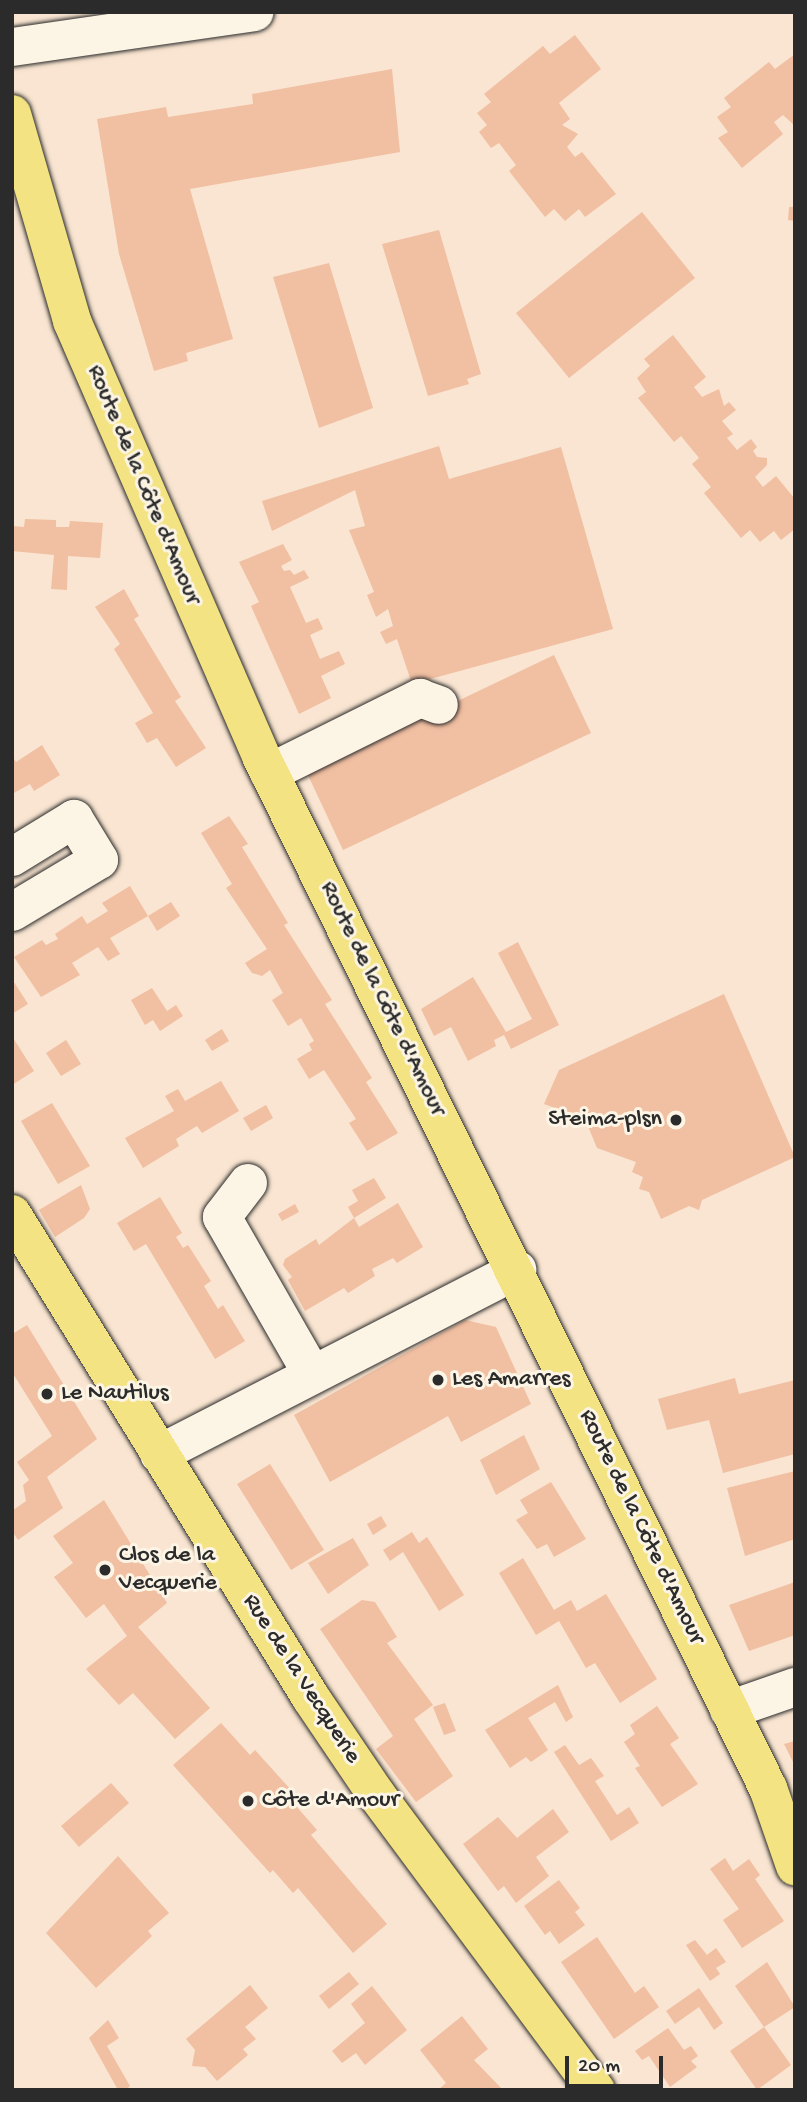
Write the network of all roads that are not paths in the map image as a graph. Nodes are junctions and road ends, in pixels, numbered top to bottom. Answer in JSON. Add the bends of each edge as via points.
{"nodes":[{"id":1,"x":254,"y":12,"type":"edge"},
{"id":2,"x":12,"y":47,"type":"edge"},
{"id":3,"x":12,"y":114,"type":"edge"},
{"id":4,"x":439,"y":705,"type":"dead end"},
{"id":5,"x":269,"y":773,"type":"junction"},
{"id":6,"x":12,"y":857,"type":"edge"},
{"id":7,"x":12,"y":912,"type":"edge"},
{"id":8,"x":248,"y":1184,"type":"dead end"},
{"id":9,"x":12,"y":1214,"type":"edge"},
{"id":10,"x":517,"y":1270,"type":"junction"},
{"id":11,"x":312,"y":1374,"type":"junction"},
{"id":12,"x":159,"y":1454,"type":"junction"},
{"id":13,"x":795,"y":1687,"type":"edge"},
{"id":14,"x":729,"y":1710,"type":"junction"},
{"id":15,"x":795,"y":1866,"type":"edge"},
{"id":16,"x":596,"y":2090,"type":"edge"}],
"edges":[{"from":1,"to":2,"type":"street"},
{"from":3,"to":5,"type":"main road","name":"Route de la Côte d'Amour","via":[[72,321]]},
{"from":4,"to":5,"type":"street","via":[[421,698]]},
{"from":5,"to":10,"type":"main road","name":"Route de la Côte d'Amour"},
{"from":6,"to":7,"type":"street","via":[[74,819],[99,860]]},
{"from":8,"to":11,"type":"street","via":[[222,1217]]},
{"from":9,"to":12,"type":"main road","name":"Rue de la Vecquerie"},
{"from":10,"to":11,"type":"street"},
{"from":10,"to":14,"type":"main road","name":"Route de la Côte d'Amour"},
{"from":11,"to":12,"type":"street"},
{"from":12,"to":16,"type":"main road","name":"Rue de la Vecquerie","via":[[376,1794]]},
{"from":13,"to":14,"type":"street"},
{"from":14,"to":15,"type":"main road","name":"Route de la Côte d'Amour","via":[[768,1788]]}]}
